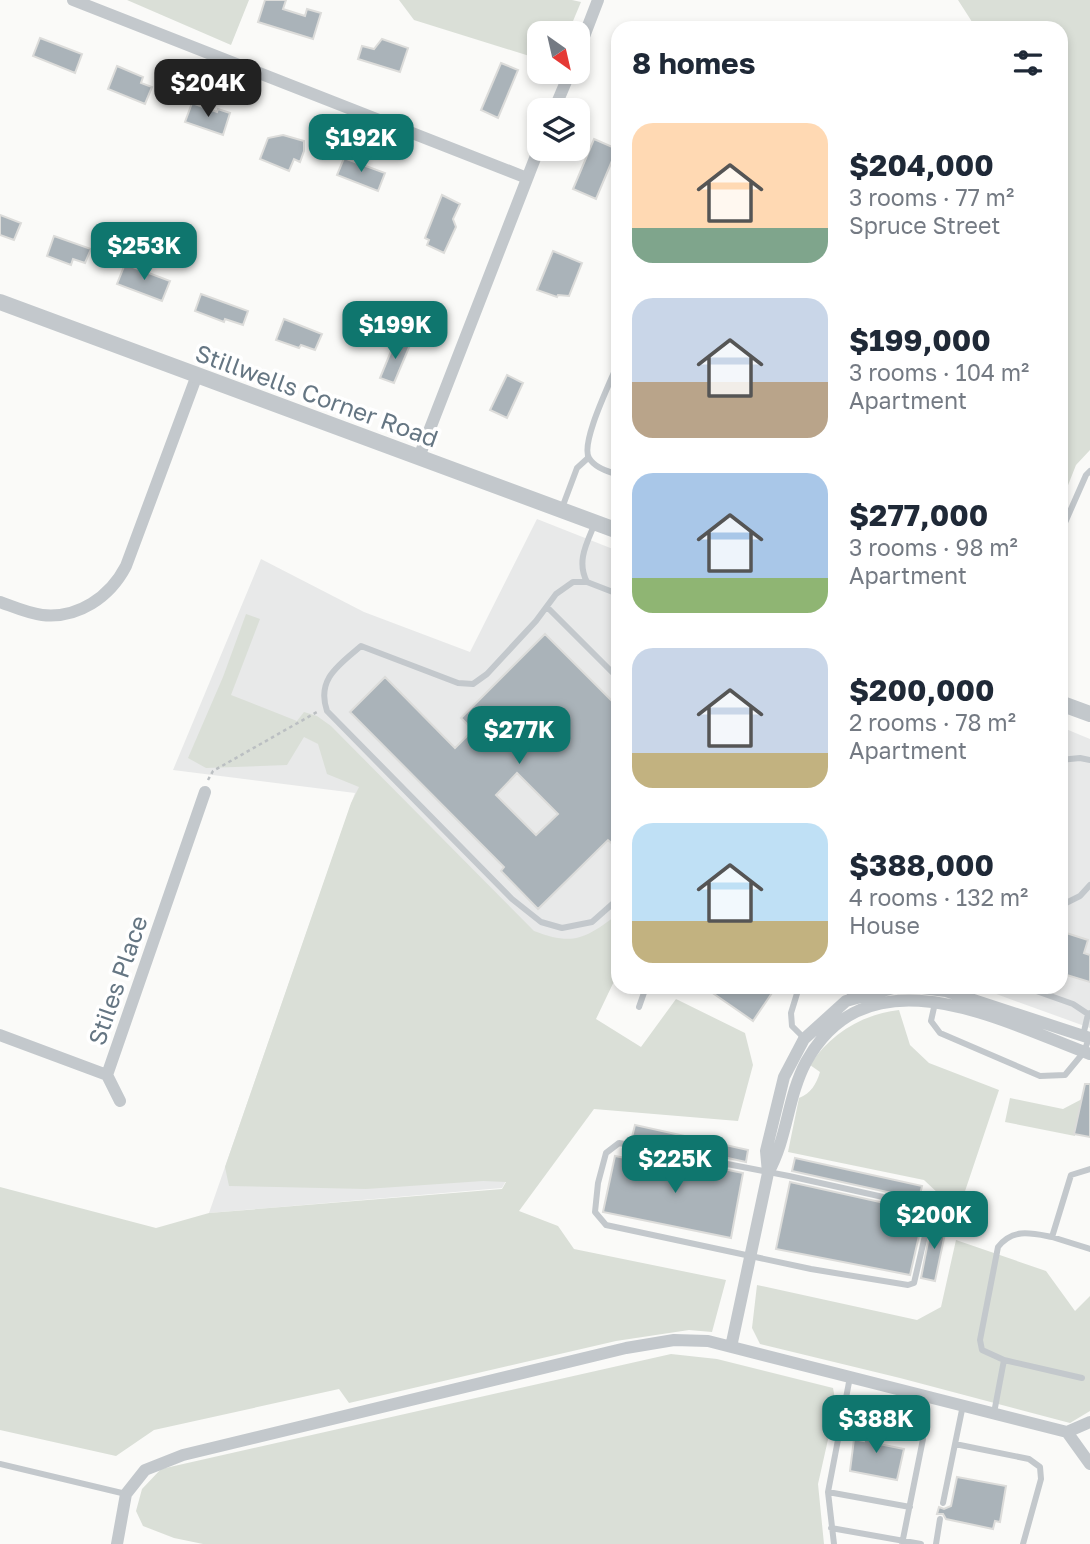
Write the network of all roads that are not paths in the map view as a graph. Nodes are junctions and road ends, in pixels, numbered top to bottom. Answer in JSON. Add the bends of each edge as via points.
{"nodes":[{"id":1,"x":73,"y":0,"type":"edge"},
{"id":2,"x":598,"y":0,"type":"edge"},
{"id":3,"x":590,"y":21,"type":"edge"},
{"id":4,"x":534,"y":161,"type":"edge"},
{"id":5,"x":527,"y":178,"type":"junction"},
{"id":6,"x":0,"y":302,"type":"edge"},
{"id":7,"x":197,"y":375,"type":"junction"},
{"id":8,"x":611,"y":381,"type":"edge"},
{"id":9,"x":419,"y":457,"type":"junction"},
{"id":10,"x":588,"y":458,"type":"junction"},
{"id":11,"x":1090,"y":471,"type":"edge"},
{"id":12,"x":611,"y":472,"type":"edge"},
{"id":13,"x":561,"y":510,"type":"junction"},
{"id":14,"x":1068,"y":516,"type":"edge"},
{"id":15,"x":595,"y":523,"type":"junction"},
{"id":16,"x":611,"y":529,"type":"edge"},
{"id":17,"x":587,"y":582,"type":"junction"},
{"id":18,"x":611,"y":591,"type":"edge"},
{"id":19,"x":0,"y":602,"type":"edge"},
{"id":20,"x":547,"y":607,"type":"junction"},
{"id":21,"x":611,"y":671,"type":"edge"},
{"id":22,"x":1068,"y":706,"type":"edge"},
{"id":23,"x":1090,"y":714,"type":"edge"},
{"id":24,"x":1068,"y":759,"type":"edge"},
{"id":25,"x":1090,"y":760,"type":"edge"},
{"id":26,"x":205,"y":792,"type":"road end"},
{"id":27,"x":1090,"y":885,"type":"edge"},
{"id":28,"x":1068,"y":902,"type":"edge"},
{"id":29,"x":611,"y":905,"type":"edge"},
{"id":30,"x":644,"y":994,"type":"edge"},
{"id":31,"x":797,"y":994,"type":"edge"},
{"id":32,"x":849,"y":994,"type":"edge"},
{"id":33,"x":881,"y":994,"type":"edge"},
{"id":34,"x":934,"y":994,"type":"edge"},
{"id":35,"x":1045,"y":994,"type":"edge"},
{"id":36,"x":937,"y":995,"type":"junction"},
{"id":37,"x":856,"y":1005,"type":"junction"},
{"id":38,"x":639,"y":1007,"type":"dead end"},
{"id":39,"x":1089,"y":1014,"type":"edge"},
{"id":40,"x":0,"y":1035,"type":"edge"},
{"id":41,"x":1087,"y":1037,"type":"edge"},
{"id":42,"x":804,"y":1038,"type":"junction"},
{"id":43,"x":1087,"y":1053,"type":"edge"},
{"id":44,"x":107,"y":1075,"type":"junction"},
{"id":45,"x":120,"y":1101,"type":"dead end"},
{"id":46,"x":1090,"y":1169,"type":"edge"},
{"id":47,"x":768,"y":1173,"type":"junction"},
{"id":48,"x":1052,"y":1237,"type":"junction"},
{"id":49,"x":1090,"y":1249,"type":"edge"},
{"id":50,"x":751,"y":1255,"type":"junction"},
{"id":51,"x":731,"y":1347,"type":"junction"},
{"id":52,"x":1004,"y":1360,"type":"junction"},
{"id":53,"x":850,"y":1377,"type":"junction"},
{"id":54,"x":1082,"y":1378,"type":"dead end"},
{"id":55,"x":926,"y":1396,"type":"junction"},
{"id":56,"x":963,"y":1405,"type":"junction"},
{"id":57,"x":844,"y":1411,"type":"junction"},
{"id":58,"x":994,"y":1413,"type":"junction"},
{"id":59,"x":1090,"y":1422,"type":"edge"},
{"id":60,"x":920,"y":1425,"type":"junction"},
{"id":61,"x":1067,"y":1432,"type":"junction"},
{"id":62,"x":955,"y":1444,"type":"junction"},
{"id":63,"x":0,"y":1464,"type":"edge"},
{"id":64,"x":1090,"y":1464,"type":"edge"},
{"id":65,"x":828,"y":1492,"type":"junction"},
{"id":66,"x":126,"y":1494,"type":"junction"},
{"id":67,"x":943,"y":1503,"type":"dead end"},
{"id":68,"x":910,"y":1507,"type":"junction"},
{"id":69,"x":940,"y":1518,"type":"dead end"},
{"id":70,"x":831,"y":1528,"type":"junction"},
{"id":71,"x":902,"y":1542,"type":"edge"},
{"id":72,"x":117,"y":1544,"type":"edge"},
{"id":73,"x":834,"y":1544,"type":"edge"},
{"id":74,"x":921,"y":1544,"type":"edge"},
{"id":75,"x":936,"y":1544,"type":"edge"},
{"id":76,"x":1023,"y":1544,"type":"edge"}],
"edges":[{"from":1,"to":5,"type":"street"},
{"from":2,"to":3,"type":"street"},
{"from":4,"to":5,"type":"street"},
{"from":5,"to":9,"type":"street"},
{"from":6,"to":7,"type":"street","name":"Stillwells Corner Road"},
{"from":7,"to":9,"type":"street","name":"Stillwells Corner Road"},
{"from":7,"to":19,"type":"street","via":[[126,566],[113,586],[95,602],[67,614],[42,615]]},
{"from":8,"to":10,"type":"lane","via":[[590,434]]},
{"from":9,"to":13,"type":"street","name":"Stillwells Corner Road"},
{"from":10,"to":12,"type":"lane"},
{"from":10,"to":13,"type":"lane","via":[[577,468]]},
{"from":11,"to":14,"type":"lane"},
{"from":13,"to":15,"type":"street","name":"Stillwells Corner Road"},
{"from":15,"to":16,"type":"street","name":"Stillwells Corner Road"},
{"from":15,"to":17,"type":"lane","via":[[583,553]]},
{"from":17,"to":18,"type":"lane"},
{"from":17,"to":20,"type":"lane","via":[[565,586]]},
{"from":20,"to":21,"type":"lane"},
{"from":20,"to":29,"type":"lane","via":[[473,684],[458,683],[361,646],[338,665],[324,685],[322,697],[327,711],[512,899],[541,922],[562,928],[592,922]]},
{"from":22,"to":23,"type":"street"},
{"from":24,"to":25,"type":"lane"},
{"from":26,"to":44,"type":"street","name":"Stiles Place"},
{"from":27,"to":28,"type":"lane"},
{"from":30,"to":38,"type":"lane"},
{"from":31,"to":42,"type":"lane","via":[[792,1026]]},
{"from":32,"to":37,"type":"lane"},
{"from":33,"to":37,"type":"street"},
{"from":34,"to":36,"type":"street"},
{"from":35,"to":39,"type":"lane"},
{"from":36,"to":37,"type":"street"},
{"from":36,"to":41,"type":"street"},
{"from":36,"to":43,"type":"street"},
{"from":36,"to":43,"type":"lane","via":[[931,1021],[940,1033],[1040,1076],[1065,1075]]},
{"from":37,"to":42,"type":"street","via":[[846,1001]]},
{"from":37,"to":47,"type":"street","via":[[820,1039],[805,1064],[779,1154]]},
{"from":39,"to":41,"type":"lane"},
{"from":40,"to":44,"type":"street","name":"Stiles Place"},
{"from":41,"to":43,"type":"lane"},
{"from":42,"to":47,"type":"street","via":[[784,1077],[766,1151]]},
{"from":44,"to":45,"type":"street"},
{"from":46,"to":48,"type":"lane","via":[[1070,1175]]},
{"from":47,"to":50,"type":"street"},
{"from":47,"to":50,"type":"lane","via":[[620,1143],[606,1153],[598,1183],[595,1212],[606,1225]]},
{"from":47,"to":50,"type":"lane","via":[[912,1204],[926,1211],[927,1227],[917,1275],[908,1285]]},
{"from":48,"to":49,"type":"lane"},
{"from":48,"to":52,"type":"lane","via":[[1014,1233],[998,1247],[980,1340],[982,1350]]},
{"from":50,"to":51,"type":"street"},
{"from":51,"to":53,"type":"street"},
{"from":51,"to":66,"type":"street","via":[[674,1340],[626,1348],[183,1455],[145,1470]]},
{"from":52,"to":54,"type":"lane"},
{"from":52,"to":58,"type":"lane"},
{"from":53,"to":55,"type":"street"},
{"from":53,"to":57,"type":"lane"},
{"from":55,"to":56,"type":"street"},
{"from":55,"to":60,"type":"lane"},
{"from":56,"to":58,"type":"street"},
{"from":56,"to":62,"type":"lane"},
{"from":57,"to":60,"type":"lane"},
{"from":57,"to":65,"type":"lane"},
{"from":58,"to":61,"type":"street"},
{"from":59,"to":61,"type":"street"},
{"from":60,"to":68,"type":"lane","via":[[923,1439]]},
{"from":61,"to":64,"type":"street"},
{"from":62,"to":67,"type":"lane"},
{"from":62,"to":76,"type":"lane","via":[[1028,1460],[1040,1467],[1041,1479]]},
{"from":63,"to":66,"type":"lane"},
{"from":65,"to":68,"type":"lane"},
{"from":65,"to":70,"type":"lane"},
{"from":66,"to":72,"type":"street"},
{"from":68,"to":71,"type":"lane"},
{"from":69,"to":75,"type":"lane"},
{"from":70,"to":71,"type":"lane"},
{"from":70,"to":73,"type":"lane"},
{"from":71,"to":74,"type":"lane"}]}
